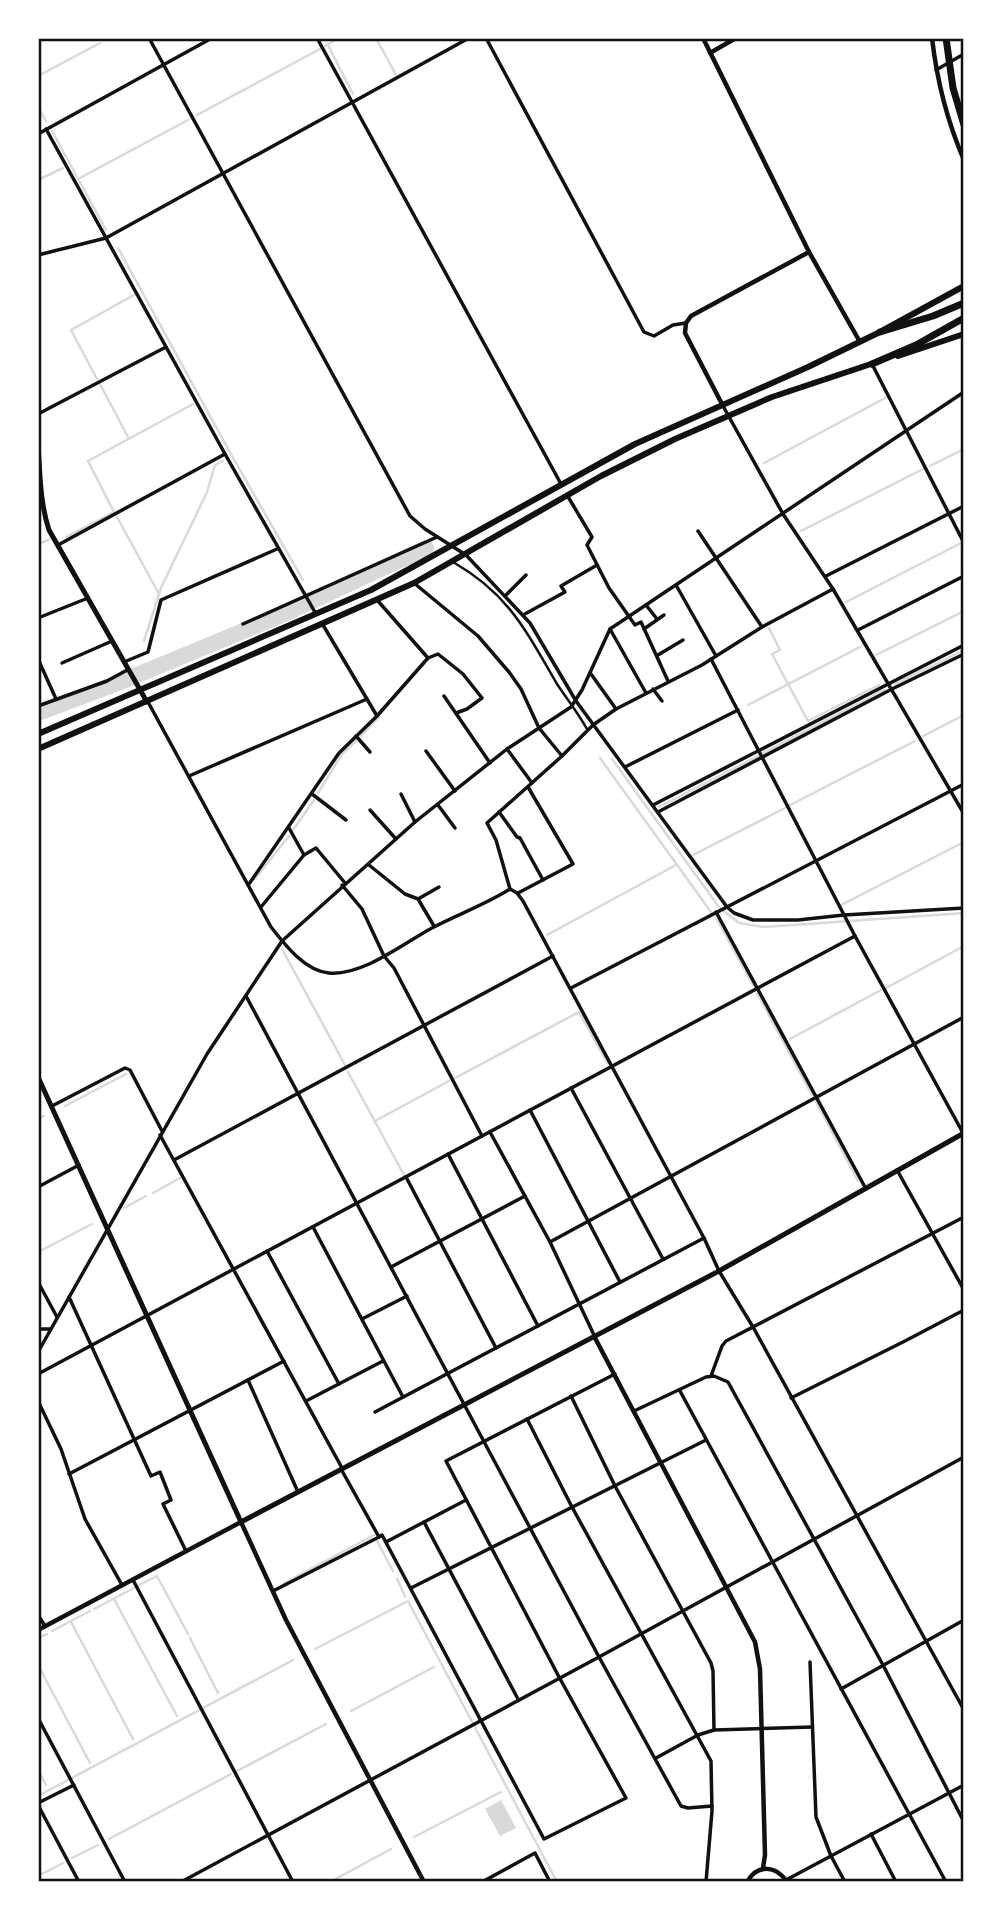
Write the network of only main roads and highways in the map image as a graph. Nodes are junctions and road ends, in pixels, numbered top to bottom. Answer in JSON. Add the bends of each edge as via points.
{"nodes":[{"id":1,"x":946,"y":38,"type":"edge"},
{"id":2,"x":964,"y":125,"type":"edge"},
{"id":3,"x":964,"y":286,"type":"edge"},
{"id":4,"x":964,"y":303,"type":"edge"},
{"id":5,"x":964,"y":318,"type":"edge"},
{"id":6,"x":880,"y":332,"type":"junction"},
{"id":7,"x":964,"y":334,"type":"edge"},
{"id":8,"x":872,"y":364,"type":"junction"},
{"id":9,"x":38,"y":445,"type":"edge"},
{"id":10,"x":39,"y":459,"type":"edge"},
{"id":11,"x":141,"y":691,"type":"junction"},
{"id":12,"x":148,"y":702,"type":"junction"},
{"id":13,"x":38,"y":734,"type":"edge"},
{"id":14,"x":38,"y":749,"type":"edge"},
{"id":15,"x":38,"y":1077,"type":"edge"},
{"id":16,"x":963,"y":1133,"type":"edge"}],
"edges":[{"from":1,"to":2,"type":"highway"},
{"from":3,"to":6,"type":"main road"},
{"from":4,"to":6,"type":"highway"},
{"from":5,"to":8,"type":"highway"},
{"from":6,"to":11,"type":"main road","via":[[635,444],[398,576]]},
{"from":7,"to":8,"type":"main road"},
{"from":8,"to":12,"type":"main road","via":[[772,397],[637,457],[414,583]]},
{"from":9,"to":10,"type":"main road"},
{"from":10,"to":11,"type":"main road","via":[[45,516]]},
{"from":11,"to":12,"type":"main road"},
{"from":11,"to":13,"type":"main road"},
{"from":12,"to":14,"type":"main road"},
{"from":15,"to":16,"type":"main road","via":[[241,1522],[719,1271]]}]}
